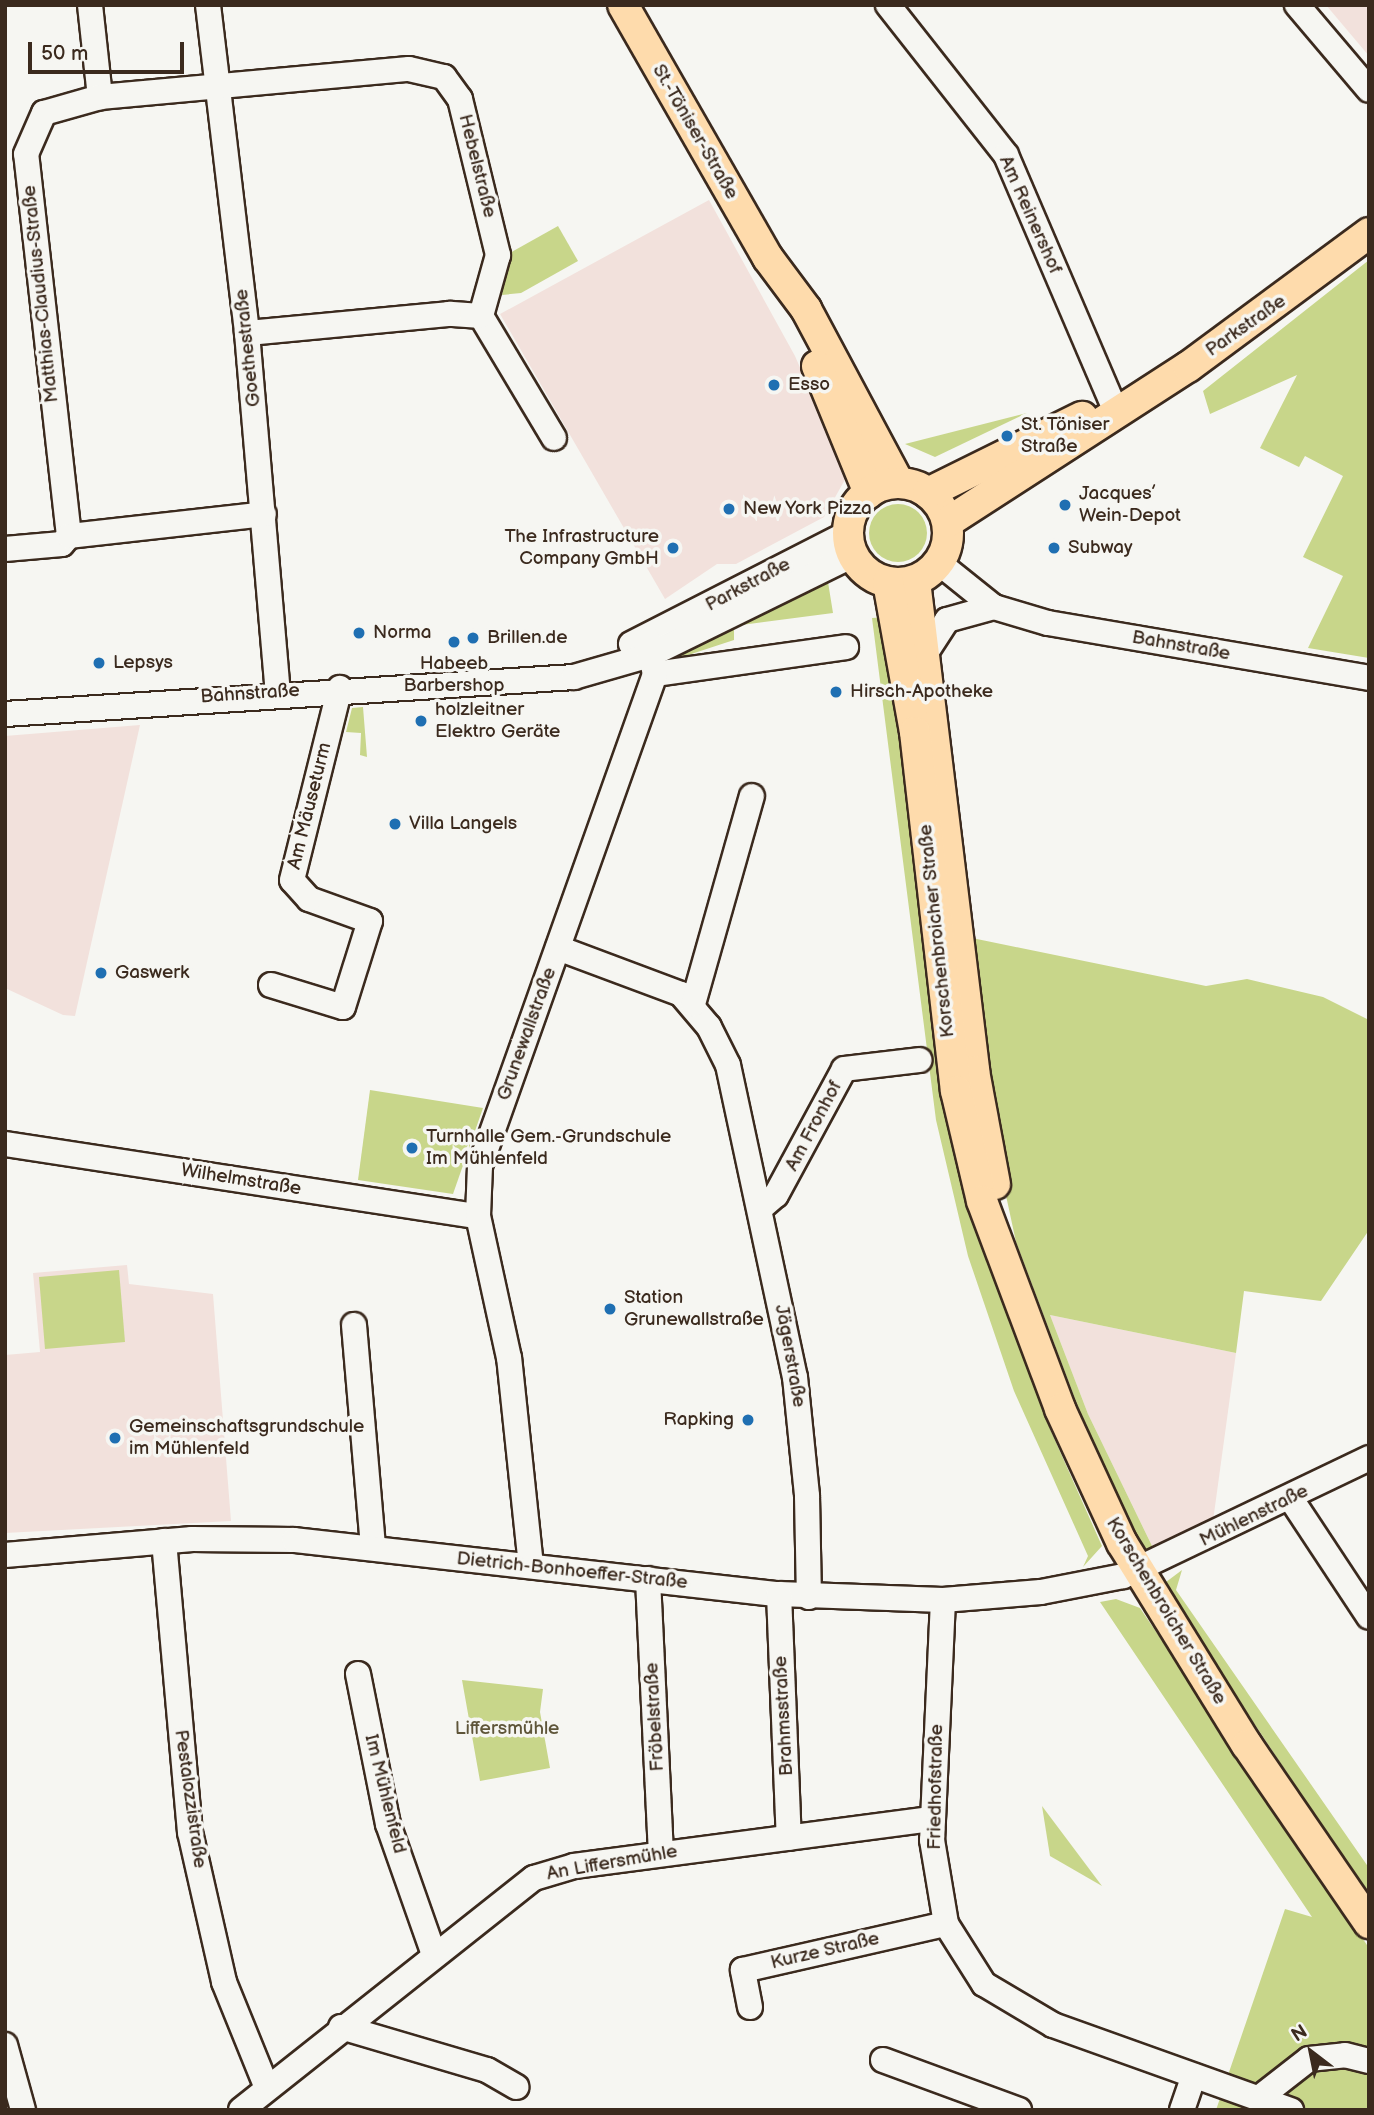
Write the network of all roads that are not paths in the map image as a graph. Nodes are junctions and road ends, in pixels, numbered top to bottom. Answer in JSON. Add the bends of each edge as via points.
{"nodes":[{"id":1,"x":90,"y":5,"type":"edge"},
{"id":2,"x":208,"y":5,"type":"edge"},
{"id":3,"x":623,"y":5,"type":"edge"},
{"id":4,"x":888,"y":5,"type":"edge"},
{"id":5,"x":1297,"y":5,"type":"edge"},
{"id":6,"x":219,"y":86,"type":"junction"},
{"id":7,"x":1369,"y":90,"type":"edge"},
{"id":8,"x":100,"y":97,"type":"junction"},
{"id":9,"x":1369,"y":233,"type":"edge"},
{"id":10,"x":768,"y":258,"type":"junction"},
{"id":11,"x":481,"y":316,"type":"junction"},
{"id":12,"x":247,"y":333,"type":"junction"},
{"id":13,"x":1115,"y":409,"type":"junction"},
{"id":14,"x":554,"y":438,"type":"dead end"},
{"id":15,"x":899,"y":483,"type":"junction"},
{"id":16,"x":869,"y":493,"type":"junction"},
{"id":17,"x":928,"y":493,"type":"junction"},
{"id":18,"x":264,"y":514,"type":"junction"},
{"id":19,"x":948,"y":522,"type":"junction"},
{"id":20,"x":69,"y":536,"type":"junction"},
{"id":21,"x":851,"y":544,"type":"junction"},
{"id":22,"x":5,"y":550,"type":"edge"},
{"id":23,"x":939,"y":563,"type":"junction"},
{"id":24,"x":901,"y":581,"type":"junction"},
{"id":25,"x":994,"y":607,"type":"junction"},
{"id":26,"x":846,"y":648,"type":"dead end"},
{"id":27,"x":927,"y":651,"type":"junction"},
{"id":28,"x":650,"y":655,"type":"junction"},
{"id":29,"x":1369,"y":678,"type":"edge"},
{"id":30,"x":340,"y":688,"type":"junction"},
{"id":31,"x":278,"y":692,"type":"junction"},
{"id":32,"x":5,"y":714,"type":"edge"},
{"id":33,"x":752,"y":796,"type":"dead end"},
{"id":34,"x":558,"y":948,"type":"junction"},
{"id":35,"x":271,"y":985,"type":"dead end"},
{"id":36,"x":693,"y":1004,"type":"junction"},
{"id":37,"x":919,"y":1060,"type":"dead end"},
{"id":38,"x":5,"y":1144,"type":"edge"},
{"id":39,"x":762,"y":1207,"type":"junction"},
{"id":40,"x":478,"y":1216,"type":"junction"},
{"id":41,"x":1010,"y":1274,"type":"junction"},
{"id":42,"x":354,"y":1325,"type":"dead end"},
{"id":43,"x":1369,"y":1458,"type":"edge"},
{"id":44,"x":1291,"y":1499,"type":"junction"},
{"id":45,"x":164,"y":1541,"type":"junction"},
{"id":46,"x":373,"y":1547,"type":"junction"},
{"id":47,"x":5,"y":1555,"type":"edge"},
{"id":48,"x":531,"y":1566,"type":"junction"},
{"id":49,"x":1137,"y":1571,"type":"junction"},
{"id":50,"x":649,"y":1579,"type":"junction"},
{"id":51,"x":779,"y":1594,"type":"junction"},
{"id":52,"x":809,"y":1597,"type":"junction"},
{"id":53,"x":943,"y":1600,"type":"junction"},
{"id":54,"x":1369,"y":1617,"type":"edge"},
{"id":55,"x":358,"y":1674,"type":"dead end"},
{"id":56,"x":933,"y":1819,"type":"junction"},
{"id":57,"x":789,"y":1838,"type":"junction"},
{"id":58,"x":661,"y":1854,"type":"junction"},
{"id":59,"x":1369,"y":1923,"type":"edge"},
{"id":60,"x":946,"y":1924,"type":"junction"},
{"id":61,"x":433,"y":1952,"type":"junction"},
{"id":62,"x":750,"y":2007,"type":"dead end"},
{"id":63,"x":341,"y":2027,"type":"junction"},
{"id":64,"x":5,"y":2045,"type":"edge"},
{"id":65,"x":883,"y":2060,"type":"dead end"},
{"id":66,"x":1369,"y":2061,"type":"edge"},
{"id":67,"x":1194,"y":2076,"type":"junction"},
{"id":68,"x":517,"y":2087,"type":"dead end"},
{"id":69,"x":267,"y":2088,"type":"junction"},
{"id":70,"x":1259,"y":2098,"type":"junction"},
{"id":71,"x":23,"y":2110,"type":"edge"},
{"id":72,"x":241,"y":2110,"type":"edge"},
{"id":73,"x":1019,"y":2110,"type":"edge"},
{"id":74,"x":1182,"y":2110,"type":"edge"},
{"id":75,"x":1291,"y":2110,"type":"edge"}],
"edges":[{"from":1,"to":8,"type":"street"},
{"from":2,"to":6,"type":"street","name":"Goethestraße"},
{"from":3,"to":10,"type":"main road","name":"St.-Töniser-Straße"},
{"from":4,"to":13,"type":"street","name":"Am Reinershof","via":[[1006,155]]},
{"from":5,"to":7,"type":"street"},
{"from":6,"to":8,"type":"street","name":"Matthias-Claudius-Straße"},
{"from":6,"to":11,"type":"street","name":"Hebelstraße","via":[[409,69],[444,77],[460,99],[498,255]]},
{"from":6,"to":12,"type":"street","name":"Goethestraße"},
{"from":8,"to":20,"type":"street","name":"Matthias-Claudius-Straße","via":[[44,113],[26,154]]},
{"from":9,"to":13,"type":"main road","name":"Parkstraße","via":[[1199,359]]},
{"from":10,"to":15,"type":"main road","name":"St.-Töniser-Straße","via":[[806,309]]},
{"from":10,"to":16,"type":"main road","name":"St.-Töniser-Straße"},
{"from":11,"to":12,"type":"street","via":[[449,314]]},
{"from":11,"to":14,"type":"street"},
{"from":12,"to":18,"type":"street","name":"Goethestraße"},
{"from":13,"to":17,"type":"main road","name":"Parkstraße","via":[[1083,416]]},
{"from":13,"to":19,"type":"main road","name":"Parkstraße"},
{"from":15,"to":16,"type":"main road"},
{"from":15,"to":17,"type":"main road"},
{"from":16,"to":21,"type":"main road","via":[[854,510]]},
{"from":17,"to":19,"type":"main road"},
{"from":18,"to":20,"type":"street"},
{"from":18,"to":31,"type":"street","name":"Goethestraße"},
{"from":19,"to":23,"type":"main road"},
{"from":20,"to":22,"type":"street","via":[[61,544]]},
{"from":21,"to":24,"type":"main road","via":[[867,573]]},
{"from":21,"to":28,"type":"street","name":"Parkstraße"},
{"from":23,"to":24,"type":"main road"},
{"from":23,"to":25,"type":"street","name":"Bahnstraße"},
{"from":24,"to":27,"type":"main road","name":"Korschenbroicher Straße"},
{"from":24,"to":41,"type":"main road","name":"Korschenbroicher Straße","via":[[957,1099],[982,1201]]},
{"from":25,"to":27,"type":"street","via":[[947,620]]},
{"from":25,"to":29,"type":"street","name":"Bahnstraße","via":[[1048,623]]},
{"from":26,"to":28,"type":"street","name":"Bahnstraße"},
{"from":27,"to":41,"type":"main road","name":"Korschenbroicher Straße","via":[[974,1071]]},
{"from":28,"to":30,"type":"street","name":"Bahnstraße","via":[[575,662],[496,678]]},
{"from":28,"to":34,"type":"street","name":"Grunewallstraße"},
{"from":30,"to":31,"type":"street","name":"Bahnstraße"},
{"from":30,"to":35,"type":"street","name":"Am Mäuseturm","via":[[292,880],[309,899],[370,920],[343,1007]]},
{"from":31,"to":32,"type":"street","name":"Bahnstraße"},
{"from":33,"to":36,"type":"street"},
{"from":34,"to":36,"type":"street","name":"Jägerstraße","via":[[671,989]]},
{"from":34,"to":40,"type":"street","name":"Grunewallstraße","via":[[481,1166]]},
{"from":36,"to":39,"type":"street","name":"Jägerstraße","via":[[728,1065]]},
{"from":37,"to":39,"type":"street","name":"Am Fronhof","via":[[844,1069],[776,1195]]},
{"from":38,"to":40,"type":"street","name":"Wilhelmstraße"},
{"from":39,"to":52,"type":"street","name":"Jägerstraße","via":[[800,1420]]},
{"from":40,"to":48,"type":"street","name":"Grunewallstraße","via":[[509,1358]]},
{"from":41,"to":49,"type":"main road","name":"Korschenbroicher Straße","via":[[1059,1409]]},
{"from":42,"to":46,"type":"street"},
{"from":43,"to":44,"type":"street","name":"Mühlenstraße"},
{"from":44,"to":49,"type":"street","name":"Mühlenstraße"},
{"from":44,"to":54,"type":"street"},
{"from":45,"to":46,"type":"street","name":"Dietrich-Bonhoeffer-Straße","via":[[256,1538]]},
{"from":45,"to":47,"type":"street","name":"Dietrich-Bonhoeffer-Straße"},
{"from":45,"to":69,"type":"street","name":"Pestalozzistraße","via":[[190,1832],[224,1982]]},
{"from":46,"to":48,"type":"street","name":"Dietrich-Bonhoeffer-Straße"},
{"from":48,"to":50,"type":"street","name":"Dietrich-Bonhoeffer-Straße"},
{"from":49,"to":53,"type":"street","name":"Dietrich-Bonhoeffer-Straße","via":[[1041,1592]]},
{"from":49,"to":59,"type":"main road","name":"Korschenbroicher Straße"},
{"from":50,"to":51,"type":"street","name":"Dietrich-Bonhoeffer-Straße"},
{"from":50,"to":58,"type":"street","name":"Fröbelstraße"},
{"from":51,"to":52,"type":"street","name":"Dietrich-Bonhoeffer-Straße"},
{"from":51,"to":57,"type":"street","name":"Brahmsstraße"},
{"from":52,"to":53,"type":"street","name":"Dietrich-Bonhoeffer-Straße"},
{"from":53,"to":56,"type":"street","name":"Friedhofstraße"},
{"from":55,"to":61,"type":"street","name":"Im Mühlenfeld","via":[[388,1824]]},
{"from":56,"to":57,"type":"street","name":"An Liffersmühle"},
{"from":56,"to":60,"type":"street","name":"Friedhofstraße"},
{"from":57,"to":58,"type":"street","name":"An Liffersmühle"},
{"from":58,"to":61,"type":"street","name":"An Liffersmühle","via":[[534,1878]]},
{"from":60,"to":62,"type":"street","name":"Kurze Straße","via":[[743,1970]]},
{"from":60,"to":67,"type":"street","name":"Friedhofstraße","via":[[984,1984],[1053,2025]]},
{"from":61,"to":63,"type":"street","name":"An Liffersmühle"},
{"from":63,"to":68,"type":"street","via":[[487,2070]]},
{"from":63,"to":69,"type":"street","name":"An Liffersmühle"},
{"from":64,"to":71,"type":"street"},
{"from":65,"to":73,"type":"street"},
{"from":66,"to":70,"type":"street","via":[[1345,2055],[1308,2059]]},
{"from":67,"to":70,"type":"street","name":"Friedhofstraße"},
{"from":67,"to":74,"type":"street"},
{"from":69,"to":72,"type":"street","name":"An Liffersmühle"},
{"from":70,"to":75,"type":"street","name":"Friedhofstraße"}]}
